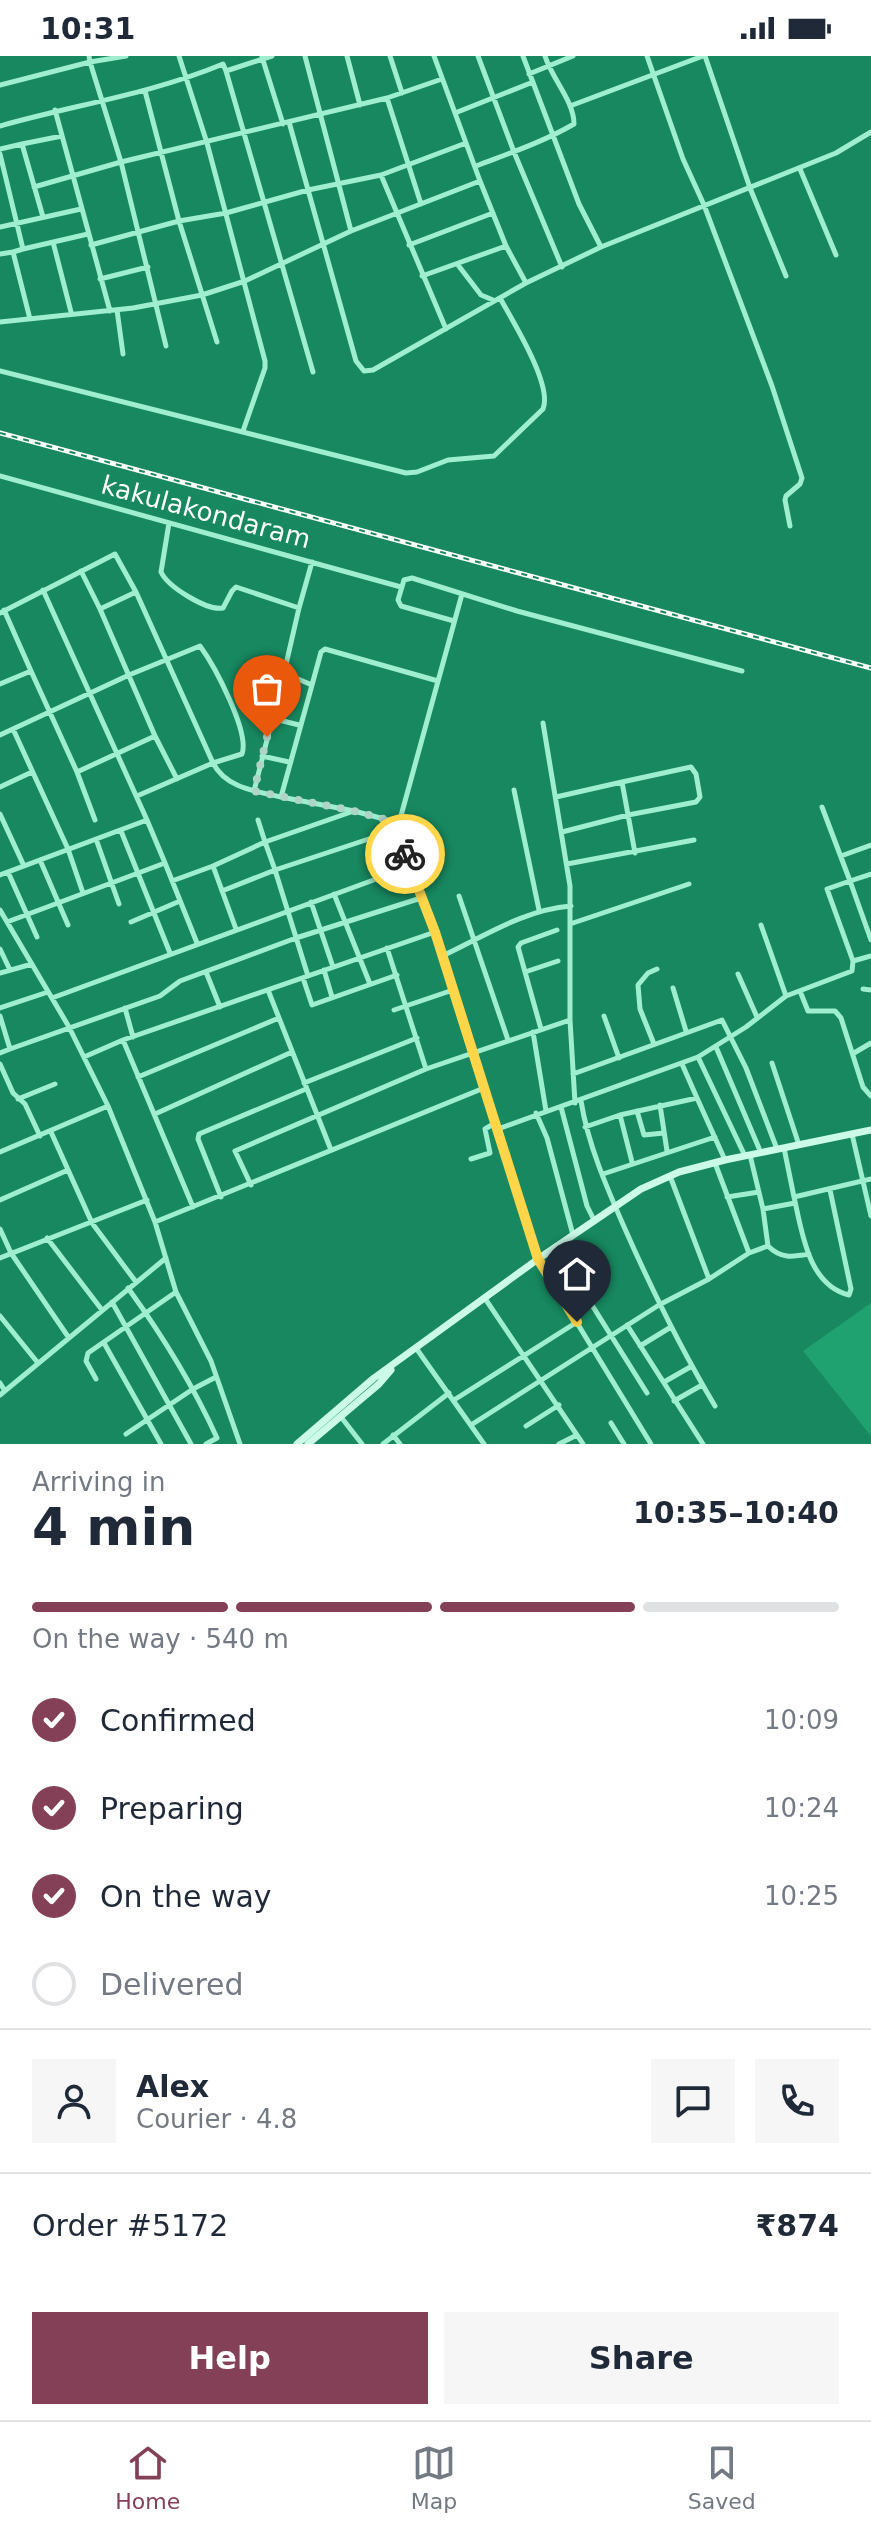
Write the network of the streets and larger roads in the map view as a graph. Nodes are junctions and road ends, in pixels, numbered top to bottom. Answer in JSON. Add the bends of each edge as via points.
{"nodes":[{"id":1,"x":126,"y":56,"type":"edge"},
{"id":2,"x":179,"y":56,"type":"edge"},
{"id":3,"x":220,"y":56,"type":"edge"},
{"id":4,"x":272,"y":56,"type":"edge"},
{"id":5,"x":305,"y":56,"type":"edge"},
{"id":6,"x":347,"y":56,"type":"edge"},
{"id":7,"x":390,"y":56,"type":"edge"},
{"id":8,"x":434,"y":56,"type":"edge"},
{"id":9,"x":478,"y":56,"type":"edge"},
{"id":10,"x":523,"y":56,"type":"edge"},
{"id":11,"x":545,"y":56,"type":"edge"},
{"id":12,"x":573,"y":56,"type":"edge"},
{"id":13,"x":647,"y":56,"type":"edge"},
{"id":14,"x":704,"y":56,"type":"edge"},
{"id":15,"x":263,"y":57,"type":"edge"},
{"id":16,"x":90,"y":59,"type":"edge"},
{"id":17,"x":223,"y":64,"type":"junction"},
{"id":18,"x":548,"y":67,"type":"junction"},
{"id":19,"x":226,"y":71,"type":"junction"},
{"id":20,"x":529,"y":74,"type":"junction"},
{"id":21,"x":653,"y":75,"type":"junction"},
{"id":22,"x":187,"y":79,"type":"junction"},
{"id":23,"x":442,"y":79,"type":"junction"},
{"id":24,"x":533,"y":82,"type":"junction"},
{"id":25,"x":0,"y":85,"type":"edge"},
{"id":26,"x":145,"y":91,"type":"junction"},
{"id":27,"x":402,"y":93,"type":"junction"},
{"id":28,"x":492,"y":97,"type":"junction"},
{"id":29,"x":387,"y":98,"type":"junction"},
{"id":30,"x":102,"y":101,"type":"junction"},
{"id":31,"x":360,"y":105,"type":"junction"},
{"id":32,"x":570,"y":106,"type":"junction"},
{"id":33,"x":55,"y":110,"type":"junction"},
{"id":34,"x":455,"y":113,"type":"junction"},
{"id":35,"x":321,"y":114,"type":"junction"},
{"id":36,"x":286,"y":123,"type":"junction"},
{"id":37,"x":0,"y":126,"type":"edge"},
{"id":38,"x":243,"y":131,"type":"junction"},
{"id":39,"x":871,"y":132,"type":"edge"},
{"id":40,"x":552,"y":134,"type":"junction"},
{"id":41,"x":62,"y":136,"type":"junction"},
{"id":42,"x":207,"y":143,"type":"junction"},
{"id":43,"x":466,"y":143,"type":"junction"},
{"id":44,"x":22,"y":144,"type":"junction"},
{"id":45,"x":0,"y":151,"type":"edge"},
{"id":46,"x":162,"y":151,"type":"junction"},
{"id":47,"x":514,"y":152,"type":"junction"},
{"id":48,"x":121,"y":162,"type":"junction"},
{"id":49,"x":407,"y":165,"type":"junction"},
{"id":50,"x":476,"y":166,"type":"junction"},
{"id":51,"x":800,"y":169,"type":"junction"},
{"id":52,"x":381,"y":175,"type":"junction"},
{"id":53,"x":72,"y":176,"type":"junction"},
{"id":54,"x":3,"y":181,"type":"edge"},
{"id":55,"x":480,"y":181,"type":"junction"},
{"id":56,"x":339,"y":185,"type":"junction"},
{"id":57,"x":34,"y":187,"type":"junction"},
{"id":58,"x":750,"y":188,"type":"junction"},
{"id":59,"x":308,"y":190,"type":"junction"},
{"id":60,"x":263,"y":203,"type":"junction"},
{"id":61,"x":421,"y":204,"type":"junction"},
{"id":62,"x":704,"y":205,"type":"junction"},
{"id":63,"x":81,"y":209,"type":"junction"},
{"id":64,"x":226,"y":213,"type":"junction"},
{"id":65,"x":396,"y":213,"type":"junction"},
{"id":66,"x":493,"y":213,"type":"junction"},
{"id":67,"x":43,"y":217,"type":"junction"},
{"id":68,"x":179,"y":221,"type":"junction"},
{"id":69,"x":18,"y":223,"type":"junction"},
{"id":70,"x":0,"y":227,"type":"edge"},
{"id":71,"x":351,"y":231,"type":"junction"},
{"id":72,"x":139,"y":233,"type":"junction"},
{"id":73,"x":88,"y":234,"type":"junction"},
{"id":74,"x":53,"y":242,"type":"junction"},
{"id":75,"x":322,"y":244,"type":"junction"},
{"id":76,"x":91,"y":245,"type":"junction"},
{"id":77,"x":409,"y":245,"type":"junction"},
{"id":78,"x":506,"y":246,"type":"junction"},
{"id":79,"x":601,"y":247,"type":"junction"},
{"id":80,"x":23,"y":249,"type":"junction"},
{"id":81,"x":13,"y":252,"type":"junction"},
{"id":82,"x":0,"y":254,"type":"edge"},
{"id":83,"x":836,"y":255,"type":"dead end"},
{"id":84,"x":282,"y":262,"type":"junction"},
{"id":85,"x":458,"y":265,"type":"junction"},
{"id":86,"x":148,"y":267,"type":"junction"},
{"id":87,"x":562,"y":267,"type":"junction"},
{"id":88,"x":422,"y":276,"type":"junction"},
{"id":89,"x":786,"y":276,"type":"dead end"},
{"id":90,"x":100,"y":279,"type":"junction"},
{"id":91,"x":245,"y":281,"type":"junction"},
{"id":92,"x":526,"y":283,"type":"junction"},
{"id":93,"x":202,"y":295,"type":"junction"},
{"id":94,"x":497,"y":299,"type":"junction"},
{"id":95,"x":155,"y":304,"type":"junction"},
{"id":96,"x":113,"y":310,"type":"junction"},
{"id":97,"x":71,"y":312,"type":"junction"},
{"id":98,"x":30,"y":319,"type":"junction"},
{"id":99,"x":0,"y":322,"type":"edge"},
{"id":100,"x":446,"y":329,"type":"junction"},
{"id":101,"x":217,"y":342,"type":"dead end"},
{"id":102,"x":166,"y":346,"type":"dead end"},
{"id":103,"x":123,"y":354,"type":"dead end"},
{"id":104,"x":0,"y":371,"type":"edge"},
{"id":105,"x":313,"y":372,"type":"dead end"},
{"id":106,"x":243,"y":431,"type":"junction"},
{"id":107,"x":0,"y":476,"type":"edge"},
{"id":108,"x":169,"y":523,"type":"junction"},
{"id":109,"x":790,"y":526,"type":"dead end"},
{"id":110,"x":312,"y":562,"type":"junction"},
{"id":111,"x":81,"y":571,"type":"junction"},
{"id":112,"x":401,"y":587,"type":"junction"},
{"id":113,"x":43,"y":590,"type":"junction"},
{"id":114,"x":136,"y":592,"type":"junction"},
{"id":115,"x":462,"y":594,"type":"junction"},
{"id":116,"x":299,"y":608,"type":"junction"},
{"id":117,"x":100,"y":609,"type":"junction"},
{"id":118,"x":2,"y":612,"type":"edge"},
{"id":119,"x":454,"y":621,"type":"junction"},
{"id":120,"x":167,"y":658,"type":"junction"},
{"id":121,"x":31,"y":671,"type":"junction"},
{"id":122,"x":742,"y":671,"type":"dead end"},
{"id":123,"x":284,"y":673,"type":"junction"},
{"id":124,"x":129,"y":675,"type":"junction"},
{"id":125,"x":438,"y":681,"type":"junction"},
{"id":126,"x":0,"y":684,"type":"edge"},
{"id":127,"x":312,"y":685,"type":"junction"},
{"id":128,"x":90,"y":693,"type":"junction"},
{"id":129,"x":51,"y":712,"type":"junction"},
{"id":130,"x":271,"y":718,"type":"junction"},
{"id":131,"x":543,"y":723,"type":"dead end"},
{"id":132,"x":299,"y":725,"type":"junction"},
{"id":133,"x":13,"y":729,"type":"junction"},
{"id":134,"x":0,"y":735,"type":"edge"},
{"id":135,"x":155,"y":736,"type":"junction"},
{"id":136,"x":118,"y":754,"type":"junction"},
{"id":137,"x":262,"y":756,"type":"junction"},
{"id":138,"x":289,"y":762,"type":"junction"},
{"id":139,"x":213,"y":763,"type":"junction"},
{"id":140,"x":32,"y":772,"type":"junction"},
{"id":141,"x":77,"y":772,"type":"junction"},
{"id":142,"x":177,"y":779,"type":"junction"},
{"id":143,"x":622,"y":782,"type":"junction"},
{"id":144,"x":0,"y":787,"type":"edge"},
{"id":145,"x":514,"y":790,"type":"dead end"},
{"id":146,"x":254,"y":791,"type":"junction"},
{"id":147,"x":137,"y":796,"type":"junction"},
{"id":148,"x":281,"y":797,"type":"junction"},
{"id":149,"x":556,"y":797,"type":"junction"},
{"id":150,"x":822,"y":807,"type":"dead end"},
{"id":151,"x":354,"y":811,"type":"junction"},
{"id":152,"x":0,"y":814,"type":"edge"},
{"id":153,"x":628,"y":815,"type":"junction"},
{"id":154,"x":95,"y":820,"type":"dead end"},
{"id":155,"x":147,"y":820,"type":"junction"},
{"id":156,"x":258,"y":820,"type":"dead end"},
{"id":157,"x":399,"y":826,"type":"junction"},
{"id":158,"x":121,"y":831,"type":"junction"},
{"id":159,"x":562,"y":832,"type":"junction"},
{"id":160,"x":96,"y":839,"type":"junction"},
{"id":161,"x":694,"y":840,"type":"dead end"},
{"id":162,"x":265,"y":842,"type":"junction"},
{"id":163,"x":871,"y":845,"type":"edge"},
{"id":164,"x":68,"y":849,"type":"junction"},
{"id":165,"x":635,"y":853,"type":"junction"},
{"id":166,"x":841,"y":856,"type":"junction"},
{"id":167,"x":40,"y":860,"type":"junction"},
{"id":168,"x":165,"y":863,"type":"junction"},
{"id":169,"x":567,"y":864,"type":"junction"},
{"id":170,"x":24,"y":866,"type":"junction"},
{"id":171,"x":213,"y":866,"type":"junction"},
{"id":172,"x":409,"y":867,"type":"junction"},
{"id":173,"x":275,"y":870,"type":"junction"},
{"id":174,"x":8,"y":872,"type":"junction"},
{"id":175,"x":137,"y":873,"type":"junction"},
{"id":176,"x":871,"y":874,"type":"edge"},
{"id":177,"x":0,"y":875,"type":"edge"},
{"id":178,"x":172,"y":881,"type":"junction"},
{"id":179,"x":850,"y":881,"type":"junction"},
{"id":180,"x":112,"y":883,"type":"junction"},
{"id":181,"x":689,"y":884,"type":"dead end"},
{"id":182,"x":222,"y":891,"type":"junction"},
{"id":183,"x":83,"y":893,"type":"junction"},
{"id":184,"x":334,"y":894,"type":"junction"},
{"id":185,"x":459,"y":896,"type":"dead end"},
{"id":186,"x":421,"y":898,"type":"junction"},
{"id":187,"x":180,"y":901,"type":"junction"},
{"id":188,"x":311,"y":902,"type":"junction"},
{"id":189,"x":58,"y":903,"type":"junction"},
{"id":190,"x":119,"y":904,"type":"dead end"},
{"id":191,"x":571,"y":906,"type":"junction"},
{"id":192,"x":0,"y":910,"type":"edge"},
{"id":193,"x":539,"y":910,"type":"junction"},
{"id":194,"x":154,"y":911,"type":"junction"},
{"id":195,"x":286,"y":912,"type":"junction"},
{"id":196,"x":27,"y":915,"type":"junction"},
{"id":197,"x":7,"y":922,"type":"junction"},
{"id":198,"x":131,"y":922,"type":"dead end"},
{"id":199,"x":346,"y":923,"type":"junction"},
{"id":200,"x":570,"y":924,"type":"junction"},
{"id":201,"x":68,"y":925,"type":"dead end"},
{"id":202,"x":761,"y":925,"type":"dead end"},
{"id":203,"x":236,"y":929,"type":"junction"},
{"id":204,"x":321,"y":930,"type":"junction"},
{"id":205,"x":557,"y":930,"type":"dead end"},
{"id":206,"x":435,"y":932,"type":"junction"},
{"id":207,"x":37,"y":937,"type":"dead end"},
{"id":208,"x":296,"y":938,"type":"junction"},
{"id":209,"x":871,"y":940,"type":"edge"},
{"id":210,"x":474,"y":941,"type":"junction"},
{"id":211,"x":197,"y":943,"type":"junction"},
{"id":212,"x":387,"y":948,"type":"junction"},
{"id":213,"x":0,"y":949,"type":"edge"},
{"id":214,"x":170,"y":953,"type":"junction"},
{"id":215,"x":442,"y":956,"type":"junction"},
{"id":216,"x":871,"y":956,"type":"edge"},
{"id":217,"x":361,"y":958,"type":"junction"},
{"id":218,"x":558,"y":961,"type":"dead end"},
{"id":219,"x":853,"y":961,"type":"junction"},
{"id":220,"x":32,"y":964,"type":"junction"},
{"id":221,"x":333,"y":967,"type":"junction"},
{"id":222,"x":657,"y":969,"type":"dead end"},
{"id":223,"x":10,"y":970,"type":"junction"},
{"id":224,"x":324,"y":970,"type":"junction"},
{"id":225,"x":206,"y":972,"type":"junction"},
{"id":226,"x":525,"y":972,"type":"junction"},
{"id":227,"x":0,"y":973,"type":"edge"},
{"id":228,"x":738,"y":974,"type":"dead end"},
{"id":229,"x":397,"y":975,"type":"junction"},
{"id":230,"x":306,"y":977,"type":"junction"},
{"id":231,"x":370,"y":984,"type":"junction"},
{"id":232,"x":673,"y":988,"type":"dead end"},
{"id":233,"x":863,"y":989,"type":"dead end"},
{"id":234,"x":268,"y":990,"type":"junction"},
{"id":235,"x":453,"y":990,"type":"junction"},
{"id":236,"x":871,"y":990,"type":"edge"},
{"id":237,"x":800,"y":991,"type":"junction"},
{"id":238,"x":50,"y":995,"type":"junction"},
{"id":239,"x":786,"y":996,"type":"junction"},
{"id":240,"x":332,"y":997,"type":"junction"},
{"id":241,"x":407,"y":1006,"type":"junction"},
{"id":242,"x":220,"y":1007,"type":"junction"},
{"id":243,"x":0,"y":1008,"type":"edge"},
{"id":244,"x":125,"y":1008,"type":"junction"},
{"id":245,"x":394,"y":1010,"type":"dead end"},
{"id":246,"x":0,"y":1016,"type":"edge"},
{"id":247,"x":604,"y":1016,"type":"dead end"},
{"id":248,"x":757,"y":1017,"type":"junction"},
{"id":249,"x":279,"y":1018,"type":"junction"},
{"id":250,"x":570,"y":1020,"type":"junction"},
{"id":251,"x":69,"y":1027,"type":"junction"},
{"id":252,"x":541,"y":1029,"type":"junction"},
{"id":253,"x":686,"y":1031,"type":"junction"},
{"id":254,"x":533,"y":1032,"type":"junction"},
{"id":255,"x":732,"y":1036,"type":"junction"},
{"id":256,"x":133,"y":1037,"type":"junction"},
{"id":257,"x":417,"y":1038,"type":"junction"},
{"id":258,"x":123,"y":1040,"type":"junction"},
{"id":259,"x":508,"y":1040,"type":"junction"},
{"id":260,"x":871,"y":1043,"type":"edge"},
{"id":261,"x":654,"y":1044,"type":"junction"},
{"id":262,"x":716,"y":1047,"type":"junction"},
{"id":263,"x":10,"y":1049,"type":"junction"},
{"id":264,"x":292,"y":1052,"type":"junction"},
{"id":265,"x":0,"y":1053,"type":"edge"},
{"id":266,"x":473,"y":1053,"type":"junction"},
{"id":267,"x":854,"y":1053,"type":"junction"},
{"id":268,"x":84,"y":1057,"type":"junction"},
{"id":269,"x":698,"y":1057,"type":"junction"},
{"id":270,"x":619,"y":1058,"type":"junction"},
{"id":271,"x":772,"y":1063,"type":"dead end"},
{"id":272,"x":0,"y":1064,"type":"edge"},
{"id":273,"x":682,"y":1064,"type":"junction"},
{"id":274,"x":426,"y":1069,"type":"junction"},
{"id":275,"x":573,"y":1074,"type":"junction"},
{"id":276,"x":138,"y":1077,"type":"junction"},
{"id":277,"x":55,"y":1084,"type":"dead end"},
{"id":278,"x":305,"y":1086,"type":"junction"},
{"id":279,"x":484,"y":1088,"type":"junction"},
{"id":280,"x":871,"y":1096,"type":"edge"},
{"id":281,"x":697,"y":1098,"type":"junction"},
{"id":282,"x":17,"y":1099,"type":"junction"},
{"id":283,"x":578,"y":1102,"type":"junction"},
{"id":284,"x":660,"y":1105,"type":"junction"},
{"id":285,"x":108,"y":1106,"type":"junction"},
{"id":286,"x":561,"y":1107,"type":"junction"},
{"id":287,"x":546,"y":1111,"type":"junction"},
{"id":288,"x":637,"y":1111,"type":"junction"},
{"id":289,"x":536,"y":1113,"type":"junction"},
{"id":290,"x":155,"y":1114,"type":"junction"},
{"id":291,"x":317,"y":1115,"type":"junction"},
{"id":292,"x":620,"y":1115,"type":"junction"},
{"id":293,"x":497,"y":1126,"type":"junction"},
{"id":294,"x":585,"y":1127,"type":"junction"},
{"id":295,"x":871,"y":1130,"type":"edge"},
{"id":296,"x":51,"y":1132,"type":"junction"},
{"id":297,"x":664,"y":1133,"type":"junction"},
{"id":298,"x":852,"y":1134,"type":"junction"},
{"id":299,"x":40,"y":1136,"type":"junction"},
{"id":300,"x":715,"y":1137,"type":"junction"},
{"id":301,"x":799,"y":1145,"type":"junction"},
{"id":302,"x":781,"y":1149,"type":"junction"},
{"id":303,"x":331,"y":1150,"type":"junction"},
{"id":304,"x":667,"y":1151,"type":"junction"},
{"id":305,"x":0,"y":1152,"type":"edge"},
{"id":306,"x":761,"y":1153,"type":"junction"},
{"id":307,"x":748,"y":1156,"type":"junction"},
{"id":308,"x":471,"y":1159,"type":"dead end"},
{"id":309,"x":725,"y":1160,"type":"junction"},
{"id":310,"x":632,"y":1162,"type":"junction"},
{"id":311,"x":715,"y":1163,"type":"junction"},
{"id":312,"x":68,"y":1170,"type":"junction"},
{"id":313,"x":603,"y":1174,"type":"junction"},
{"id":314,"x":670,"y":1176,"type":"junction"},
{"id":315,"x":871,"y":1179,"type":"edge"},
{"id":316,"x":863,"y":1181,"type":"junction"},
{"id":317,"x":251,"y":1185,"type":"junction"},
{"id":318,"x":830,"y":1190,"type":"junction"},
{"id":319,"x":759,"y":1192,"type":"junction"},
{"id":320,"x":221,"y":1197,"type":"junction"},
{"id":321,"x":727,"y":1197,"type":"junction"},
{"id":322,"x":0,"y":1200,"type":"edge"},
{"id":323,"x":147,"y":1200,"type":"junction"},
{"id":324,"x":794,"y":1200,"type":"junction"},
{"id":325,"x":615,"y":1206,"type":"junction"},
{"id":326,"x":193,"y":1207,"type":"junction"},
{"id":327,"x":763,"y":1209,"type":"junction"},
{"id":328,"x":871,"y":1216,"type":"edge"},
{"id":329,"x":594,"y":1220,"type":"junction"},
{"id":330,"x":155,"y":1222,"type":"junction"},
{"id":331,"x":92,"y":1223,"type":"junction"},
{"id":332,"x":0,"y":1229,"type":"edge"},
{"id":333,"x":573,"y":1235,"type":"junction"},
{"id":334,"x":47,"y":1238,"type":"junction"},
{"id":335,"x":555,"y":1246,"type":"junction"},
{"id":336,"x":768,"y":1246,"type":"junction"},
{"id":337,"x":11,"y":1253,"type":"junction"},
{"id":338,"x":749,"y":1253,"type":"junction"},
{"id":339,"x":809,"y":1254,"type":"junction"},
{"id":340,"x":0,"y":1258,"type":"edge"},
{"id":341,"x":166,"y":1258,"type":"junction"},
{"id":342,"x":538,"y":1259,"type":"junction"},
{"id":343,"x":709,"y":1279,"type":"junction"},
{"id":344,"x":136,"y":1282,"type":"junction"},
{"id":345,"x":128,"y":1288,"type":"junction"},
{"id":346,"x":176,"y":1292,"type":"junction"},
{"id":347,"x":484,"y":1297,"type":"junction"},
{"id":348,"x":112,"y":1302,"type":"junction"},
{"id":349,"x":659,"y":1305,"type":"junction"},
{"id":350,"x":102,"y":1310,"type":"junction"},
{"id":351,"x":146,"y":1313,"type":"junction"},
{"id":352,"x":0,"y":1316,"type":"edge"},
{"id":353,"x":577,"y":1322,"type":"junction"},
{"id":354,"x":627,"y":1325,"type":"junction"},
{"id":355,"x":126,"y":1327,"type":"junction"},
{"id":356,"x":671,"y":1327,"type":"junction"},
{"id":357,"x":612,"y":1337,"type":"junction"},
{"id":358,"x":69,"y":1338,"type":"junction"},
{"id":359,"x":104,"y":1343,"type":"junction"},
{"id":360,"x":640,"y":1346,"type":"junction"},
{"id":361,"x":416,"y":1348,"type":"junction"},
{"id":362,"x":593,"y":1349,"type":"junction"},
{"id":363,"x":525,"y":1356,"type":"junction"},
{"id":364,"x":398,"y":1362,"type":"junction"},
{"id":365,"x":38,"y":1363,"type":"junction"},
{"id":366,"x":692,"y":1366,"type":"junction"},
{"id":367,"x":216,"y":1377,"type":"junction"},
{"id":368,"x":96,"y":1379,"type":"dead end"},
{"id":369,"x":541,"y":1381,"type":"junction"},
{"id":370,"x":664,"y":1382,"type":"junction"},
{"id":371,"x":0,"y":1383,"type":"edge"},
{"id":372,"x":702,"y":1385,"type":"junction"},
{"id":373,"x":193,"y":1389,"type":"junction"},
{"id":374,"x":3,"y":1393,"type":"edge"},
{"id":375,"x":449,"y":1393,"type":"junction"},
{"id":376,"x":647,"y":1393,"type":"dead end"},
{"id":377,"x":454,"y":1400,"type":"junction"},
{"id":378,"x":674,"y":1401,"type":"junction"},
{"id":379,"x":171,"y":1404,"type":"junction"},
{"id":380,"x":559,"y":1405,"type":"junction"},
{"id":381,"x":715,"y":1406,"type":"dead end"},
{"id":382,"x":340,"y":1416,"type":"junction"},
{"id":383,"x":148,"y":1420,"type":"junction"},
{"id":384,"x":611,"y":1423,"type":"dead end"},
{"id":385,"x":471,"y":1425,"type":"junction"},
{"id":386,"x":526,"y":1426,"type":"dead end"},
{"id":387,"x":126,"y":1434,"type":"dead end"},
{"id":388,"x":393,"y":1435,"type":"junction"},
{"id":389,"x":577,"y":1435,"type":"junction"},
{"id":390,"x":622,"y":1441,"type":"edge"},
{"id":391,"x":161,"y":1444,"type":"edge"},
{"id":392,"x":191,"y":1444,"type":"edge"},
{"id":393,"x":206,"y":1444,"type":"edge"},
{"id":394,"x":240,"y":1444,"type":"edge"},
{"id":395,"x":297,"y":1444,"type":"edge"},
{"id":396,"x":308,"y":1444,"type":"edge"},
{"id":397,"x":362,"y":1444,"type":"edge"},
{"id":398,"x":383,"y":1444,"type":"edge"},
{"id":399,"x":400,"y":1444,"type":"edge"},
{"id":400,"x":484,"y":1444,"type":"edge"},
{"id":401,"x":559,"y":1444,"type":"edge"},
{"id":402,"x":583,"y":1444,"type":"edge"},
{"id":403,"x":611,"y":1444,"type":"edge"},
{"id":404,"x":651,"y":1444,"type":"edge"},
{"id":405,"x":703,"y":1444,"type":"edge"}],
"edges":[{"from":1,"to":16,"type":"street"},
{"from":2,"to":22,"type":"street"},
{"from":3,"to":17,"type":"street"},
{"from":4,"to":15,"type":"street"},
{"from":5,"to":35,"type":"street"},
{"from":6,"to":31,"type":"street"},
{"from":7,"to":27,"type":"street"},
{"from":8,"to":23,"type":"street"},
{"from":9,"to":28,"type":"street"},
{"from":10,"to":20,"type":"street"},
{"from":11,"to":18,"type":"street"},
{"from":12,"to":18,"type":"street"},
{"from":13,"to":21,"type":"street"},
{"from":14,"to":21,"type":"street"},
{"from":14,"to":58,"type":"street"},
{"from":15,"to":19,"type":"street"},
{"from":15,"to":36,"type":"street"},
{"from":16,"to":25,"type":"street"},
{"from":16,"to":30,"type":"street"},
{"from":17,"to":19,"type":"street"},
{"from":17,"to":22,"type":"street"},
{"from":18,"to":20,"type":"street"},
{"from":18,"to":32,"type":"street"},
{"from":19,"to":38,"type":"street"},
{"from":20,"to":24,"type":"street"},
{"from":21,"to":32,"type":"street"},
{"from":21,"to":62,"type":"street"},
{"from":22,"to":26,"type":"street"},
{"from":22,"to":42,"type":"street"},
{"from":23,"to":27,"type":"street"},
{"from":23,"to":34,"type":"street"},
{"from":24,"to":28,"type":"street"},
{"from":24,"to":40,"type":"street"},
{"from":26,"to":30,"type":"street"},
{"from":26,"to":46,"type":"street"},
{"from":27,"to":29,"type":"street"},
{"from":28,"to":34,"type":"street"},
{"from":28,"to":47,"type":"street"},
{"from":29,"to":31,"type":"street"},
{"from":29,"to":49,"type":"street"},
{"from":30,"to":33,"type":"street"},
{"from":30,"to":48,"type":"street"},
{"from":31,"to":35,"type":"street"},
{"from":32,"to":40,"type":"street","via":[[574,124]]},
{"from":33,"to":37,"type":"street"},
{"from":33,"to":41,"type":"street"},
{"from":34,"to":43,"type":"street"},
{"from":35,"to":36,"type":"street"},
{"from":35,"to":56,"type":"street"},
{"from":36,"to":38,"type":"street"},
{"from":36,"to":59,"type":"street"},
{"from":38,"to":42,"type":"street"},
{"from":38,"to":60,"type":"street"},
{"from":39,"to":51,"type":"street"},
{"from":40,"to":47,"type":"street"},
{"from":40,"to":79,"type":"street"},
{"from":41,"to":44,"type":"street"},
{"from":41,"to":53,"type":"street"},
{"from":42,"to":46,"type":"street"},
{"from":42,"to":64,"type":"street"},
{"from":43,"to":49,"type":"street"},
{"from":43,"to":50,"type":"street"},
{"from":44,"to":45,"type":"street"},
{"from":44,"to":57,"type":"street"},
{"from":45,"to":54,"type":"street"},
{"from":46,"to":48,"type":"street"},
{"from":46,"to":68,"type":"street"},
{"from":47,"to":50,"type":"street"},
{"from":47,"to":87,"type":"street"},
{"from":48,"to":53,"type":"street"},
{"from":48,"to":72,"type":"street"},
{"from":49,"to":52,"type":"street"},
{"from":49,"to":61,"type":"street"},
{"from":50,"to":55,"type":"street"},
{"from":51,"to":58,"type":"street"},
{"from":51,"to":83,"type":"street"},
{"from":52,"to":56,"type":"street"},
{"from":52,"to":65,"type":"street"},
{"from":53,"to":57,"type":"street"},
{"from":53,"to":63,"type":"street"},
{"from":54,"to":69,"type":"street"},
{"from":55,"to":61,"type":"street"},
{"from":55,"to":66,"type":"street"},
{"from":56,"to":59,"type":"street"},
{"from":56,"to":71,"type":"street"},
{"from":57,"to":67,"type":"street"},
{"from":58,"to":62,"type":"street"},
{"from":58,"to":89,"type":"street"},
{"from":59,"to":60,"type":"street"},
{"from":59,"to":75,"type":"street"},
{"from":60,"to":64,"type":"street"},
{"from":60,"to":84,"type":"street"},
{"from":61,"to":65,"type":"street"},
{"from":62,"to":79,"type":"street"},
{"from":62,"to":109,"type":"street","via":[[802,478],[786,496]]},
{"from":63,"to":67,"type":"street"},
{"from":63,"to":73,"type":"street"},
{"from":64,"to":68,"type":"street"},
{"from":64,"to":91,"type":"street"},
{"from":65,"to":71,"type":"street"},
{"from":65,"to":77,"type":"street"},
{"from":66,"to":77,"type":"street"},
{"from":66,"to":78,"type":"street"},
{"from":67,"to":69,"type":"street"},
{"from":68,"to":72,"type":"street"},
{"from":68,"to":93,"type":"street"},
{"from":69,"to":70,"type":"street"},
{"from":69,"to":80,"type":"street"},
{"from":71,"to":75,"type":"street"},
{"from":72,"to":76,"type":"street"},
{"from":72,"to":86,"type":"street"},
{"from":73,"to":74,"type":"street"},
{"from":73,"to":76,"type":"street"},
{"from":74,"to":80,"type":"street"},
{"from":74,"to":97,"type":"street"},
{"from":75,"to":84,"type":"street"},
{"from":75,"to":100,"type":"street","via":[[364,371]]},
{"from":76,"to":90,"type":"street"},
{"from":77,"to":88,"type":"street"},
{"from":78,"to":85,"type":"street"},
{"from":78,"to":92,"type":"street"},
{"from":79,"to":87,"type":"street"},
{"from":80,"to":81,"type":"street"},
{"from":81,"to":82,"type":"street"},
{"from":81,"to":98,"type":"street"},
{"from":84,"to":91,"type":"street"},
{"from":84,"to":105,"type":"street"},
{"from":85,"to":88,"type":"street"},
{"from":85,"to":94,"type":"street","via":[[481,295]]},
{"from":86,"to":90,"type":"street"},
{"from":86,"to":95,"type":"street"},
{"from":87,"to":92,"type":"street"},
{"from":88,"to":100,"type":"street"},
{"from":90,"to":96,"type":"street"},
{"from":91,"to":93,"type":"street"},
{"from":91,"to":106,"type":"street","via":[[265,368]]},
{"from":92,"to":94,"type":"street"},
{"from":93,"to":95,"type":"street"},
{"from":93,"to":101,"type":"street"},
{"from":94,"to":100,"type":"street"},
{"from":94,"to":106,"type":"street","via":[[529,351],[545,403],[494,456],[448,460],[406,473]]},
{"from":95,"to":96,"type":"street"},
{"from":95,"to":102,"type":"street"},
{"from":96,"to":97,"type":"street"},
{"from":96,"to":103,"type":"street"},
{"from":97,"to":98,"type":"street"},
{"from":98,"to":99,"type":"street"},
{"from":104,"to":106,"type":"street"},
{"from":107,"to":108,"type":"street","name":"kakulakondaram"},
{"from":108,"to":110,"type":"street","name":"kakulakondaram"},
{"from":108,"to":116,"type":"street","via":[[161,572],[180,590],[219,609],[236,587]]},
{"from":110,"to":112,"type":"street","name":"kakulakondaram"},
{"from":110,"to":116,"type":"street"},
{"from":111,"to":113,"type":"street"},
{"from":111,"to":114,"type":"street","via":[[115,554]]},
{"from":111,"to":117,"type":"street"},
{"from":112,"to":115,"type":"street","name":"kakulakondaram","via":[[412,578]]},
{"from":112,"to":119,"type":"street","via":[[401,606]]},
{"from":113,"to":118,"type":"street"},
{"from":113,"to":128,"type":"street"},
{"from":114,"to":117,"type":"street"},
{"from":114,"to":120,"type":"street"},
{"from":115,"to":119,"type":"street"},
{"from":115,"to":122,"type":"street"},
{"from":116,"to":123,"type":"street"},
{"from":117,"to":124,"type":"street"},
{"from":118,"to":121,"type":"street"},
{"from":119,"to":125,"type":"street"},
{"from":120,"to":124,"type":"street"},
{"from":120,"to":139,"type":"street"},
{"from":120,"to":139,"type":"street","via":[[200,646],[238,721],[242,754]]},
{"from":121,"to":126,"type":"street"},
{"from":121,"to":129,"type":"street"},
{"from":123,"to":127,"type":"street"},
{"from":123,"to":130,"type":"street"},
{"from":124,"to":128,"type":"street"},
{"from":124,"to":135,"type":"street"},
{"from":125,"to":127,"type":"street","via":[[325,649]]},
{"from":125,"to":157,"type":"street"},
{"from":127,"to":132,"type":"street"},
{"from":128,"to":129,"type":"street"},
{"from":128,"to":136,"type":"street"},
{"from":129,"to":133,"type":"street"},
{"from":129,"to":141,"type":"street"},
{"from":130,"to":132,"type":"street"},
{"from":130,"to":137,"type":"street"},
{"from":131,"to":149,"type":"street"},
{"from":132,"to":138,"type":"street"},
{"from":133,"to":134,"type":"street"},
{"from":133,"to":140,"type":"street"},
{"from":135,"to":136,"type":"street"},
{"from":135,"to":142,"type":"street"},
{"from":136,"to":141,"type":"street"},
{"from":136,"to":147,"type":"street"},
{"from":137,"to":138,"type":"street"},
{"from":137,"to":146,"type":"street"},
{"from":138,"to":148,"type":"street"},
{"from":139,"to":142,"type":"street"},
{"from":139,"to":146,"type":"street","via":[[223,778]]},
{"from":140,"to":144,"type":"street"},
{"from":140,"to":164,"type":"street"},
{"from":141,"to":154,"type":"street"},
{"from":142,"to":147,"type":"street"},
{"from":143,"to":149,"type":"street"},
{"from":143,"to":153,"type":"street"},
{"from":143,"to":153,"type":"street","via":[[687,767],[693,769],[700,797]]},
{"from":145,"to":193,"type":"street"},
{"from":146,"to":148,"type":"street"},
{"from":147,"to":155,"type":"street"},
{"from":148,"to":151,"type":"street"},
{"from":149,"to":159,"type":"street"},
{"from":150,"to":166,"type":"street"},
{"from":151,"to":157,"type":"street"},
{"from":151,"to":162,"type":"street"},
{"from":152,"to":170,"type":"street"},
{"from":153,"to":159,"type":"street"},
{"from":153,"to":165,"type":"street"},
{"from":155,"to":158,"type":"street"},
{"from":155,"to":168,"type":"street"},
{"from":156,"to":162,"type":"street"},
{"from":157,"to":172,"type":"street"},
{"from":157,"to":173,"type":"street"},
{"from":158,"to":160,"type":"street"},
{"from":158,"to":175,"type":"street"},
{"from":159,"to":169,"type":"street"},
{"from":160,"to":164,"type":"street"},
{"from":160,"to":180,"type":"street"},
{"from":161,"to":165,"type":"street"},
{"from":162,"to":171,"type":"street"},
{"from":162,"to":173,"type":"street"},
{"from":163,"to":166,"type":"street"},
{"from":164,"to":167,"type":"street"},
{"from":164,"to":183,"type":"street"},
{"from":165,"to":169,"type":"street"},
{"from":166,"to":179,"type":"street"},
{"from":167,"to":170,"type":"street"},
{"from":167,"to":189,"type":"street"},
{"from":168,"to":175,"type":"street"},
{"from":168,"to":178,"type":"street"},
{"from":169,"to":191,"type":"street"},
{"from":170,"to":174,"type":"street"},
{"from":171,"to":178,"type":"street"},
{"from":171,"to":182,"type":"street"},
{"from":172,"to":184,"type":"street"},
{"from":172,"to":186,"type":"street"},
{"from":173,"to":182,"type":"street"},
{"from":173,"to":195,"type":"street"},
{"from":174,"to":177,"type":"street"},
{"from":174,"to":196,"type":"street"},
{"from":175,"to":180,"type":"street"},
{"from":175,"to":194,"type":"street"},
{"from":176,"to":179,"type":"street"},
{"from":178,"to":187,"type":"street"},
{"from":179,"to":209,"type":"street"},
{"from":179,"to":219,"type":"street","via":[[827,889]]},
{"from":180,"to":183,"type":"street"},
{"from":180,"to":190,"type":"street"},
{"from":181,"to":200,"type":"street"},
{"from":182,"to":203,"type":"street"},
{"from":183,"to":189,"type":"street"},
{"from":184,"to":188,"type":"street"},
{"from":184,"to":199,"type":"street"},
{"from":185,"to":210,"type":"street"},
{"from":186,"to":199,"type":"street"},
{"from":186,"to":206,"type":"street"},
{"from":187,"to":194,"type":"street"},
{"from":187,"to":211,"type":"street"},
{"from":188,"to":195,"type":"street"},
{"from":188,"to":204,"type":"street"},
{"from":189,"to":196,"type":"street"},
{"from":189,"to":201,"type":"street"},
{"from":191,"to":193,"type":"street"},
{"from":191,"to":200,"type":"street"},
{"from":192,"to":197,"type":"street"},
{"from":193,"to":210,"type":"street"},
{"from":194,"to":198,"type":"street"},
{"from":194,"to":214,"type":"street"},
{"from":195,"to":203,"type":"street"},
{"from":195,"to":208,"type":"street"},
{"from":196,"to":197,"type":"street"},
{"from":196,"to":207,"type":"street"},
{"from":197,"to":220,"type":"street"},
{"from":199,"to":204,"type":"street"},
{"from":199,"to":217,"type":"street"},
{"from":200,"to":250,"type":"street"},
{"from":202,"to":239,"type":"street"},
{"from":203,"to":211,"type":"street"},
{"from":204,"to":208,"type":"street"},
{"from":204,"to":221,"type":"street"},
{"from":205,"to":226,"type":"street","via":[[519,944]]},
{"from":206,"to":212,"type":"street"},
{"from":206,"to":215,"type":"street"},
{"from":208,"to":225,"type":"street"},
{"from":208,"to":230,"type":"street"},
{"from":210,"to":215,"type":"street"},
{"from":210,"to":259,"type":"street"},
{"from":211,"to":214,"type":"street"},
{"from":212,"to":217,"type":"street"},
{"from":212,"to":229,"type":"street"},
{"from":213,"to":223,"type":"street"},
{"from":214,"to":238,"type":"street"},
{"from":215,"to":235,"type":"street"},
{"from":216,"to":219,"type":"street"},
{"from":217,"to":221,"type":"street"},
{"from":217,"to":231,"type":"street"},
{"from":218,"to":226,"type":"street"},
{"from":219,"to":237,"type":"street","via":[[852,971]]},
{"from":220,"to":223,"type":"street"},
{"from":220,"to":238,"type":"street"},
{"from":221,"to":224,"type":"street"},
{"from":222,"to":261,"type":"street","via":[[638,985],[640,1009]]},
{"from":223,"to":227,"type":"street"},
{"from":224,"to":230,"type":"street"},
{"from":224,"to":240,"type":"street"},
{"from":225,"to":242,"type":"street"},
{"from":225,"to":244,"type":"street"},
{"from":226,"to":252,"type":"street"},
{"from":228,"to":248,"type":"street"},
{"from":229,"to":231,"type":"street"},
{"from":229,"to":241,"type":"street"},
{"from":230,"to":234,"type":"street"},
{"from":230,"to":240,"type":"street","via":[[312,1005]]},
{"from":231,"to":240,"type":"street"},
{"from":232,"to":253,"type":"street"},
{"from":233,"to":236,"type":"street"},
{"from":234,"to":242,"type":"street"},
{"from":234,"to":249,"type":"street"},
{"from":235,"to":241,"type":"street"},
{"from":235,"to":266,"type":"street"},
{"from":237,"to":239,"type":"street"},
{"from":237,"to":267,"type":"street","via":[[808,1011],[838,1012]]},
{"from":238,"to":243,"type":"street"},
{"from":238,"to":251,"type":"street"},
{"from":239,"to":248,"type":"street"},
{"from":241,"to":245,"type":"street"},
{"from":241,"to":257,"type":"street"},
{"from":242,"to":256,"type":"street"},
{"from":244,"to":251,"type":"street"},
{"from":244,"to":256,"type":"street"},
{"from":246,"to":263,"type":"street"},
{"from":247,"to":270,"type":"street"},
{"from":248,"to":255,"type":"street"},
{"from":249,"to":264,"type":"street"},
{"from":249,"to":276,"type":"street"},
{"from":250,"to":252,"type":"street"},
{"from":250,"to":275,"type":"street"},
{"from":251,"to":263,"type":"street"},
{"from":251,"to":268,"type":"street"},
{"from":252,"to":254,"type":"street"},
{"from":253,"to":255,"type":"street","via":[[719,1019]]},
{"from":253,"to":261,"type":"street"},
{"from":254,"to":259,"type":"street"},
{"from":254,"to":287,"type":"street"},
{"from":255,"to":262,"type":"street"},
{"from":255,"to":302,"type":"street"},
{"from":256,"to":258,"type":"street"},
{"from":257,"to":274,"type":"street"},
{"from":257,"to":278,"type":"street"},
{"from":258,"to":268,"type":"street"},
{"from":258,"to":276,"type":"street"},
{"from":259,"to":266,"type":"street"},
{"from":260,"to":267,"type":"street"},
{"from":261,"to":270,"type":"street"},
{"from":262,"to":269,"type":"street"},
{"from":262,"to":306,"type":"street"},
{"from":263,"to":265,"type":"street"},
{"from":264,"to":278,"type":"street"},
{"from":264,"to":290,"type":"street"},
{"from":266,"to":274,"type":"street"},
{"from":266,"to":279,"type":"street"},
{"from":267,"to":280,"type":"street","via":[[863,1087]]},
{"from":268,"to":285,"type":"street"},
{"from":269,"to":273,"type":"street"},
{"from":269,"to":307,"type":"street"},
{"from":270,"to":275,"type":"street"},
{"from":271,"to":301,"type":"street"},
{"from":272,"to":282,"type":"street"},
{"from":273,"to":281,"type":"street"},
{"from":273,"to":283,"type":"street"},
{"from":274,"to":291,"type":"street"},
{"from":275,"to":283,"type":"street"},
{"from":276,"to":290,"type":"street"},
{"from":277,"to":282,"type":"street"},
{"from":278,"to":291,"type":"street"},
{"from":278,"to":320,"type":"street","via":[[199,1134]]},
{"from":279,"to":293,"type":"street"},
{"from":279,"to":303,"type":"street"},
{"from":281,"to":284,"type":"street"},
{"from":281,"to":300,"type":"street"},
{"from":282,"to":299,"type":"street","via":[[25,1104]]},
{"from":283,"to":286,"type":"street"},
{"from":283,"to":294,"type":"street"},
{"from":284,"to":288,"type":"street"},
{"from":284,"to":297,"type":"street"},
{"from":285,"to":296,"type":"street"},
{"from":285,"to":323,"type":"street"},
{"from":286,"to":287,"type":"street"},
{"from":286,"to":329,"type":"street"},
{"from":287,"to":289,"type":"street"},
{"from":288,"to":292,"type":"street"},
{"from":288,"to":297,"type":"street","via":[[642,1133]]},
{"from":289,"to":293,"type":"street"},
{"from":289,"to":333,"type":"street"},
{"from":290,"to":326,"type":"street"},
{"from":291,"to":303,"type":"street"},
{"from":291,"to":317,"type":"street","via":[[235,1151]]},
{"from":292,"to":294,"type":"street"},
{"from":292,"to":310,"type":"street"},
{"from":293,"to":308,"type":"street","via":[[485,1129],[490,1153]]},
{"from":293,"to":342,"type":"street"},
{"from":294,"to":313,"type":"street"},
{"from":295,"to":298,"type":"street"},
{"from":296,"to":299,"type":"street"},
{"from":296,"to":312,"type":"street"},
{"from":297,"to":304,"type":"street"},
{"from":298,"to":301,"type":"street"},
{"from":298,"to":316,"type":"street"},
{"from":299,"to":305,"type":"street"},
{"from":300,"to":304,"type":"street"},
{"from":300,"to":309,"type":"street"},
{"from":301,"to":302,"type":"street"},
{"from":302,"to":306,"type":"street"},
{"from":302,"to":324,"type":"street"},
{"from":303,"to":317,"type":"street"},
{"from":304,"to":310,"type":"street"},
{"from":306,"to":307,"type":"street"},
{"from":307,"to":309,"type":"street"},
{"from":307,"to":319,"type":"street"},
{"from":309,"to":311,"type":"street"},
{"from":310,"to":313,"type":"street"},
{"from":311,"to":314,"type":"street"},
{"from":311,"to":321,"type":"street"},
{"from":312,"to":322,"type":"street"},
{"from":312,"to":331,"type":"street"},
{"from":313,"to":325,"type":"street"},
{"from":314,"to":325,"type":"street"},
{"from":314,"to":343,"type":"street"},
{"from":315,"to":316,"type":"street"},
{"from":316,"to":318,"type":"street"},
{"from":316,"to":328,"type":"street"},
{"from":317,"to":320,"type":"street"},
{"from":318,"to":324,"type":"street"},
{"from":318,"to":339,"type":"street","via":[[851,1294],[842,1293],[816,1271]]},
{"from":319,"to":321,"type":"street"},
{"from":319,"to":327,"type":"street"},
{"from":320,"to":326,"type":"street"},
{"from":321,"to":338,"type":"street"},
{"from":323,"to":330,"type":"street"},
{"from":323,"to":331,"type":"street"},
{"from":324,"to":327,"type":"street"},
{"from":324,"to":339,"type":"street"},
{"from":325,"to":329,"type":"street"},
{"from":325,"to":349,"type":"street"},
{"from":326,"to":330,"type":"street"},
{"from":327,"to":336,"type":"street"},
{"from":329,"to":333,"type":"street"},
{"from":330,"to":341,"type":"street"},
{"from":331,"to":334,"type":"street"},
{"from":331,"to":344,"type":"street"},
{"from":332,"to":337,"type":"street"},
{"from":333,"to":335,"type":"street"},
{"from":334,"to":337,"type":"street"},
{"from":334,"to":350,"type":"street"},
{"from":335,"to":342,"type":"street"},
{"from":335,"to":357,"type":"street"},
{"from":336,"to":338,"type":"street"},
{"from":336,"to":339,"type":"street","via":[[787,1258]]},
{"from":337,"to":340,"type":"street"},
{"from":337,"to":358,"type":"street"},
{"from":338,"to":343,"type":"street"},
{"from":341,"to":344,"type":"street"},
{"from":341,"to":346,"type":"street"},
{"from":342,"to":347,"type":"street"},
{"from":342,"to":353,"type":"street"},
{"from":343,"to":349,"type":"street"},
{"from":344,"to":345,"type":"street"},
{"from":345,"to":348,"type":"street"},
{"from":345,"to":351,"type":"street"},
{"from":346,"to":351,"type":"street"},
{"from":346,"to":367,"type":"street"},
{"from":347,"to":361,"type":"street"},
{"from":347,"to":363,"type":"street"},
{"from":348,"to":350,"type":"street"},
{"from":348,"to":355,"type":"street"},
{"from":349,"to":354,"type":"street"},
{"from":349,"to":356,"type":"street"},
{"from":350,"to":358,"type":"street"},
{"from":351,"to":355,"type":"street"},
{"from":351,"to":373,"type":"street"},
{"from":352,"to":365,"type":"street"},
{"from":353,"to":362,"type":"street"},
{"from":353,"to":363,"type":"street"},
{"from":354,"to":357,"type":"street"},
{"from":354,"to":360,"type":"street"},
{"from":355,"to":359,"type":"street"},
{"from":355,"to":379,"type":"street"},
{"from":356,"to":360,"type":"street"},
{"from":356,"to":366,"type":"street"},
{"from":357,"to":362,"type":"street"},
{"from":357,"to":376,"type":"street"},
{"from":358,"to":365,"type":"street"},
{"from":359,"to":368,"type":"street","via":[[85,1359]]},
{"from":359,"to":383,"type":"street"},
{"from":360,"to":370,"type":"street"},
{"from":361,"to":364,"type":"street"},
{"from":361,"to":375,"type":"street"},
{"from":362,"to":369,"type":"street"},
{"from":362,"to":404,"type":"street"},
{"from":363,"to":369,"type":"street"},
{"from":363,"to":377,"type":"street"},
{"from":364,"to":382,"type":"street"},
{"from":364,"to":395,"type":"street"},
{"from":365,"to":374,"type":"street"},
{"from":366,"to":370,"type":"street"},
{"from":366,"to":372,"type":"street"},
{"from":367,"to":373,"type":"street"},
{"from":367,"to":394,"type":"street"},
{"from":369,"to":380,"type":"street"},
{"from":369,"to":385,"type":"street"},
{"from":370,"to":378,"type":"street"},
{"from":371,"to":374,"type":"street"},
{"from":372,"to":378,"type":"street"},
{"from":372,"to":381,"type":"street"},
{"from":373,"to":379,"type":"street"},
{"from":373,"to":393,"type":"street","via":[[217,1438]]},
{"from":375,"to":377,"type":"street"},
{"from":375,"to":388,"type":"street"},
{"from":377,"to":385,"type":"street"},
{"from":378,"to":405,"type":"street"},
{"from":379,"to":383,"type":"street"},
{"from":379,"to":392,"type":"street"},
{"from":380,"to":386,"type":"street"},
{"from":380,"to":389,"type":"street"},
{"from":382,"to":396,"type":"street"},
{"from":382,"to":397,"type":"street"},
{"from":383,"to":387,"type":"street"},
{"from":383,"to":391,"type":"street"},
{"from":384,"to":390,"type":"street"},
{"from":385,"to":400,"type":"street"},
{"from":388,"to":398,"type":"street"},
{"from":388,"to":399,"type":"street"},
{"from":389,"to":401,"type":"street"},
{"from":389,"to":402,"type":"street"},
{"from":390,"to":403,"type":"street"}]}
